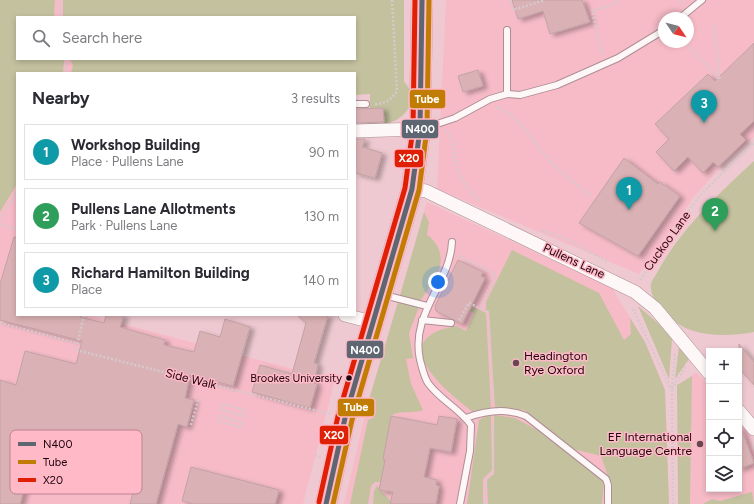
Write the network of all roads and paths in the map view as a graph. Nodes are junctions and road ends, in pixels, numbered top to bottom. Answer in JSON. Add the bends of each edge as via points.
{"nodes":[{"id":1,"x":60,"y":0,"type":"edge"},
{"id":2,"x":392,"y":0,"type":"edge"},
{"id":3,"x":422,"y":0,"type":"edge"},
{"id":4,"x":510,"y":0,"type":"edge"},
{"id":5,"x":545,"y":0,"type":"edge"},
{"id":6,"x":617,"y":0,"type":"edge"},
{"id":7,"x":702,"y":0,"type":"edge"},
{"id":8,"x":687,"y":12,"type":"edge"},
{"id":9,"x":60,"y":16,"type":"edge"},
{"id":10,"x":714,"y":25,"type":"dead end"},
{"id":11,"x":507,"y":30,"type":"dead end"},
{"id":12,"x":658,"y":34,"type":"edge"},
{"id":13,"x":690,"y":48,"type":"edge"},
{"id":14,"x":67,"y":60,"type":"edge"},
{"id":15,"x":604,"y":64,"type":"junction"},
{"id":16,"x":66,"y":72,"type":"edge"},
{"id":17,"x":507,"y":94,"type":"junction"},
{"id":18,"x":486,"y":102,"type":"junction"},
{"id":19,"x":356,"y":104,"type":"edge"},
{"id":20,"x":366,"y":104,"type":"joint"},
{"id":21,"x":440,"y":124,"type":"junction"},
{"id":22,"x":420,"y":129,"type":"junction"},
{"id":23,"x":356,"y":132,"type":"edge"},
{"id":24,"x":754,"y":143,"type":"edge"},
{"id":25,"x":412,"y":189,"type":"junction"},
{"id":26,"x":16,"y":193,"type":"edge"},
{"id":27,"x":592,"y":196,"type":"dead end"},
{"id":28,"x":481,"y":202,"type":"dead end"},
{"id":29,"x":0,"y":219,"type":"edge"},
{"id":30,"x":0,"y":224,"type":"edge"},
{"id":31,"x":539,"y":229,"type":"dead end"},
{"id":32,"x":16,"y":230,"type":"edge"},
{"id":33,"x":452,"y":242,"type":"dead end"},
{"id":34,"x":452,"y":253,"type":"junction"},
{"id":35,"x":613,"y":265,"type":"dead end"},
{"id":36,"x":620,"y":283,"type":"junction"},
{"id":37,"x":635,"y":292,"type":"junction"},
{"id":38,"x":380,"y":294,"type":"junction"},
{"id":39,"x":427,"y":306,"type":"junction"},
{"id":40,"x":480,"y":308,"type":"junction"},
{"id":41,"x":84,"y":316,"type":"edge"},
{"id":42,"x":349,"y":316,"type":"edge"},
{"id":43,"x":422,"y":320,"type":"junction"},
{"id":44,"x":372,"y":322,"type":"junction"},
{"id":45,"x":0,"y":323,"type":"edge"},
{"id":46,"x":451,"y":323,"type":"joint"},
{"id":47,"x":677,"y":332,"type":"junction"},
{"id":48,"x":77,"y":343,"type":"junction"},
{"id":49,"x":694,"y":354,"type":"junction"},
{"id":50,"x":706,"y":369,"type":"edge"},
{"id":51,"x":672,"y":390,"type":"junction"},
{"id":52,"x":198,"y":398,"type":"dead end"},
{"id":53,"x":493,"y":411,"type":"junction"},
{"id":54,"x":331,"y":414,"type":"dead end"},
{"id":55,"x":742,"y":415,"type":"edge"},
{"id":56,"x":244,"y":416,"type":"joint"},
{"id":57,"x":466,"y":418,"type":"junction"},
{"id":58,"x":191,"y":425,"type":"dead end"},
{"id":59,"x":240,"y":427,"type":"joint"},
{"id":60,"x":754,"y":429,"type":"edge"},
{"id":61,"x":377,"y":484,"type":"dead end"},
{"id":62,"x":326,"y":504,"type":"edge"},
{"id":63,"x":370,"y":504,"type":"edge"},
{"id":64,"x":460,"y":504,"type":"edge"},
{"id":65,"x":485,"y":504,"type":"edge"},
{"id":66,"x":608,"y":504,"type":"edge"},
{"id":67,"x":673,"y":504,"type":"edge"}],
"edges":[{"from":1,"to":9,"type":"path"},
{"from":2,"to":20,"type":"path","via":[[397,91],[394,97],[382,104]]},
{"from":3,"to":22,"type":"main road"},
{"from":4,"to":5,"type":"path","via":[[513,10]]},
{"from":6,"to":15,"type":"path","via":[[618,3],[592,11]]},
{"from":7,"to":8,"type":"lane"},
{"from":10,"to":13,"type":"path","via":[[720,81]]},
{"from":11,"to":17,"type":"lane"},
{"from":12,"to":15,"type":"lane"},
{"from":14,"to":16,"type":"path"},
{"from":15,"to":17,"type":"lane","via":[[557,85],[520,95]]},
{"from":17,"to":18,"type":"lane"},
{"from":18,"to":21,"type":"lane"},
{"from":18,"to":27,"type":"path","via":[[511,113],[570,181]]},
{"from":19,"to":20,"type":"lane"},
{"from":21,"to":22,"type":"lane"},
{"from":21,"to":28,"type":"path","via":[[451,136],[460,177]]},
{"from":22,"to":23,"type":"street"},
{"from":22,"to":25,"type":"main road"},
{"from":24,"to":37,"type":"path","name":"Cuckoo Lane","via":[[697,199],[640,279]]},
{"from":25,"to":36,"type":"street","name":"Pullens Lane","via":[[426,192]]},
{"from":25,"to":38,"type":"main road"},
{"from":26,"to":29,"type":"path"},
{"from":30,"to":32,"type":"path"},
{"from":31,"to":35,"type":"path","via":[[567,239]]},
{"from":33,"to":34,"type":"lane"},
{"from":34,"to":39,"type":"lane"},
{"from":34,"to":40,"type":"path","via":[[496,274]]},
{"from":36,"to":37,"type":"street","name":"Pullens Lane"},
{"from":36,"to":51,"type":"path"},
{"from":37,"to":47,"type":"street","name":"Pullens Lane","via":[[655,308]]},
{"from":38,"to":39,"type":"lane"},
{"from":38,"to":44,"type":"main road"},
{"from":39,"to":43,"type":"lane"},
{"from":40,"to":46,"type":"path","via":[[469,303],[460,320]]},
{"from":40,"to":53,"type":"path","via":[[488,312]]},
{"from":41,"to":48,"type":"path"},
{"from":42,"to":44,"type":"street"},
{"from":43,"to":46,"type":"lane"},
{"from":43,"to":57,"type":"lane","via":[[418,351],[427,382],[438,395]]},
{"from":44,"to":62,"type":"main road","via":[[345,418]]},
{"from":45,"to":48,"type":"path"},
{"from":47,"to":49,"type":"street","name":"Pullens Lane"},
{"from":47,"to":51,"type":"path"},
{"from":48,"to":54,"type":"path","name":"Side Walk","via":[[76,350]]},
{"from":49,"to":50,"type":"street","name":"Pullens Lane"},
{"from":49,"to":51,"type":"path"},
{"from":51,"to":67,"type":"path"},
{"from":52,"to":58,"type":"path"},
{"from":53,"to":57,"type":"lane"},
{"from":53,"to":65,"type":"path","via":[[493,471],[486,480]]},
{"from":53,"to":66,"type":"lane","via":[[526,416],[589,465],[606,479]]},
{"from":55,"to":60,"type":"street"},
{"from":56,"to":56,"type":"path","via":[[245,410],[223,404],[221,410]]},
{"from":57,"to":64,"type":"lane","via":[[471,425],[470,451]]},
{"from":59,"to":59,"type":"path","via":[[242,422],[220,416],[218,421]]},
{"from":61,"to":63,"type":"path"}]}
